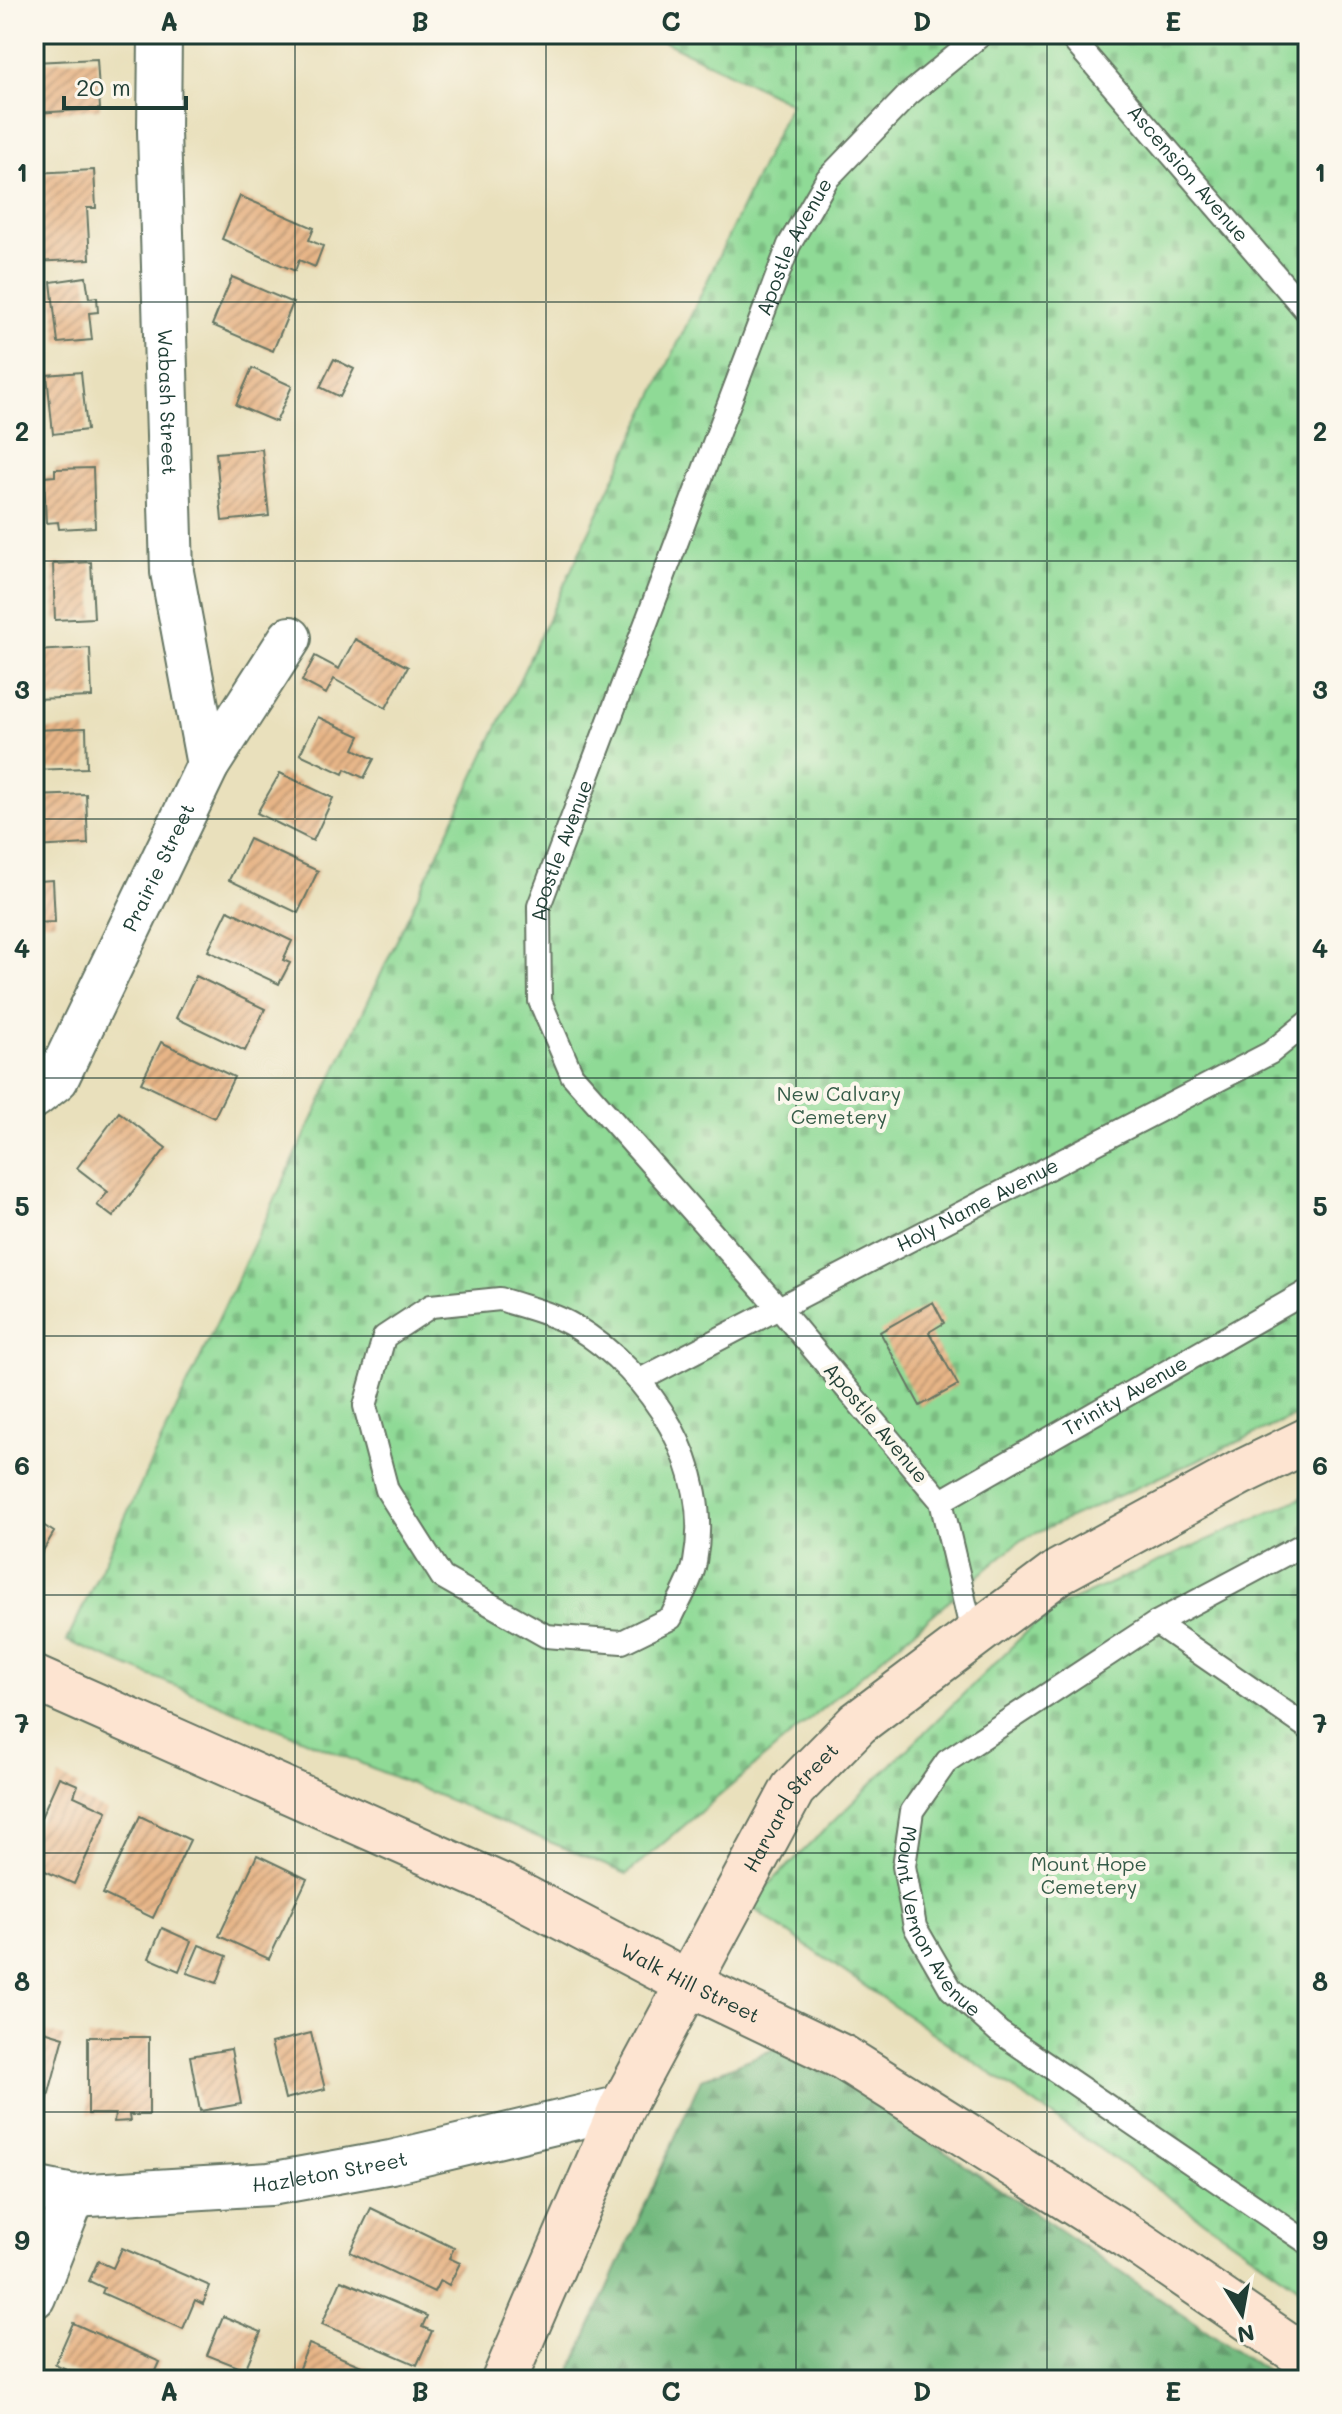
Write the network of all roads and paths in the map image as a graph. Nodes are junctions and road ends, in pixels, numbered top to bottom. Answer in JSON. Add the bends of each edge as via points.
{"nodes":[{"id":1,"x":160,"y":34,"type":"edge"},
{"id":2,"x":982,"y":34,"type":"edge"},
{"id":3,"x":1068,"y":34,"type":"edge"},
{"id":4,"x":1308,"y":313,"type":"edge"},
{"id":5,"x":290,"y":638,"type":"dead end"},
{"id":6,"x":208,"y":765,"type":"junction"},
{"id":7,"x":1308,"y":1022,"type":"edge"},
{"id":8,"x":34,"y":1097,"type":"edge"},
{"id":9,"x":1308,"y":1291,"type":"edge"},
{"id":10,"x":778,"y":1307,"type":"junction"},
{"id":11,"x":640,"y":1380,"type":"junction"},
{"id":12,"x":1308,"y":1440,"type":"edge"},
{"id":13,"x":941,"y":1501,"type":"junction"},
{"id":14,"x":1308,"y":1542,"type":"edge"},
{"id":15,"x":1156,"y":1623,"type":"junction"},
{"id":16,"x":973,"y":1637,"type":"junction"},
{"id":17,"x":34,"y":1678,"type":"edge"},
{"id":18,"x":1308,"y":1728,"type":"edge"},
{"id":19,"x":691,"y":1985,"type":"junction"},
{"id":20,"x":622,"y":2107,"type":"junction"},
{"id":21,"x":54,"y":2192,"type":"edge"},
{"id":22,"x":1308,"y":2243,"type":"edge"},
{"id":23,"x":34,"y":2297,"type":"edge"},
{"id":24,"x":1308,"y":2359,"type":"edge"},
{"id":25,"x":504,"y":2380,"type":"edge"}],
"edges":[{"from":1,"to":6,"type":"street","name":"Wabash Street","via":[[172,572]]},
{"from":2,"to":10,"type":"lane","name":"Apostle Avenue","via":[[908,95],[827,179],[789,245],[539,906],[540,1001],[572,1075]]},
{"from":3,"to":4,"type":"lane","name":"Ascension Avenue"},
{"from":5,"to":6,"type":"street","name":"Prairie Street"},
{"from":6,"to":8,"type":"street","name":"Prairie Street","via":[[57,1079]]},
{"from":7,"to":10,"type":"lane","name":"Holy Name Avenue","via":[[1270,1053]]},
{"from":9,"to":13,"type":"lane","name":"Trinity Avenue"},
{"from":10,"to":11,"type":"lane","name":"Holy Name Avenue"},
{"from":10,"to":13,"type":"lane","name":"Apostle Avenue"},
{"from":11,"to":11,"type":"lane","via":[[574,1326],[500,1299],[431,1306],[384,1337],[365,1406],[387,1490],[442,1577],[546,1636],[622,1642],[671,1618],[695,1563],[697,1498],[678,1437]]},
{"from":12,"to":16,"type":"main road","name":"Harvard Street","via":[[1060,1571]]},
{"from":13,"to":16,"type":"lane","name":"Apostle Avenue"},
{"from":14,"to":15,"type":"lane","name":"Mount Vernon Avenue"},
{"from":15,"to":18,"type":"lane"},
{"from":15,"to":22,"type":"lane","name":"Mount Vernon Avenue","via":[[947,1761],[912,1811],[904,1866],[915,1927],[951,1989],[999,2032]]},
{"from":16,"to":19,"type":"main road","name":"Harvard Street","via":[[858,1723],[793,1789]]},
{"from":17,"to":19,"type":"main road","name":"Walk Hill Street","via":[[502,1886]]},
{"from":19,"to":20,"type":"main road","name":"Harvard Street"},
{"from":19,"to":24,"type":"main road","name":"Walk Hill Street","via":[[844,2058],[1138,2243]]},
{"from":20,"to":21,"type":"street","name":"Hazleton Street","via":[[391,2162],[270,2184]]},
{"from":20,"to":25,"type":"main road","name":"Harvard Street"},
{"from":21,"to":23,"type":"street"}]}
